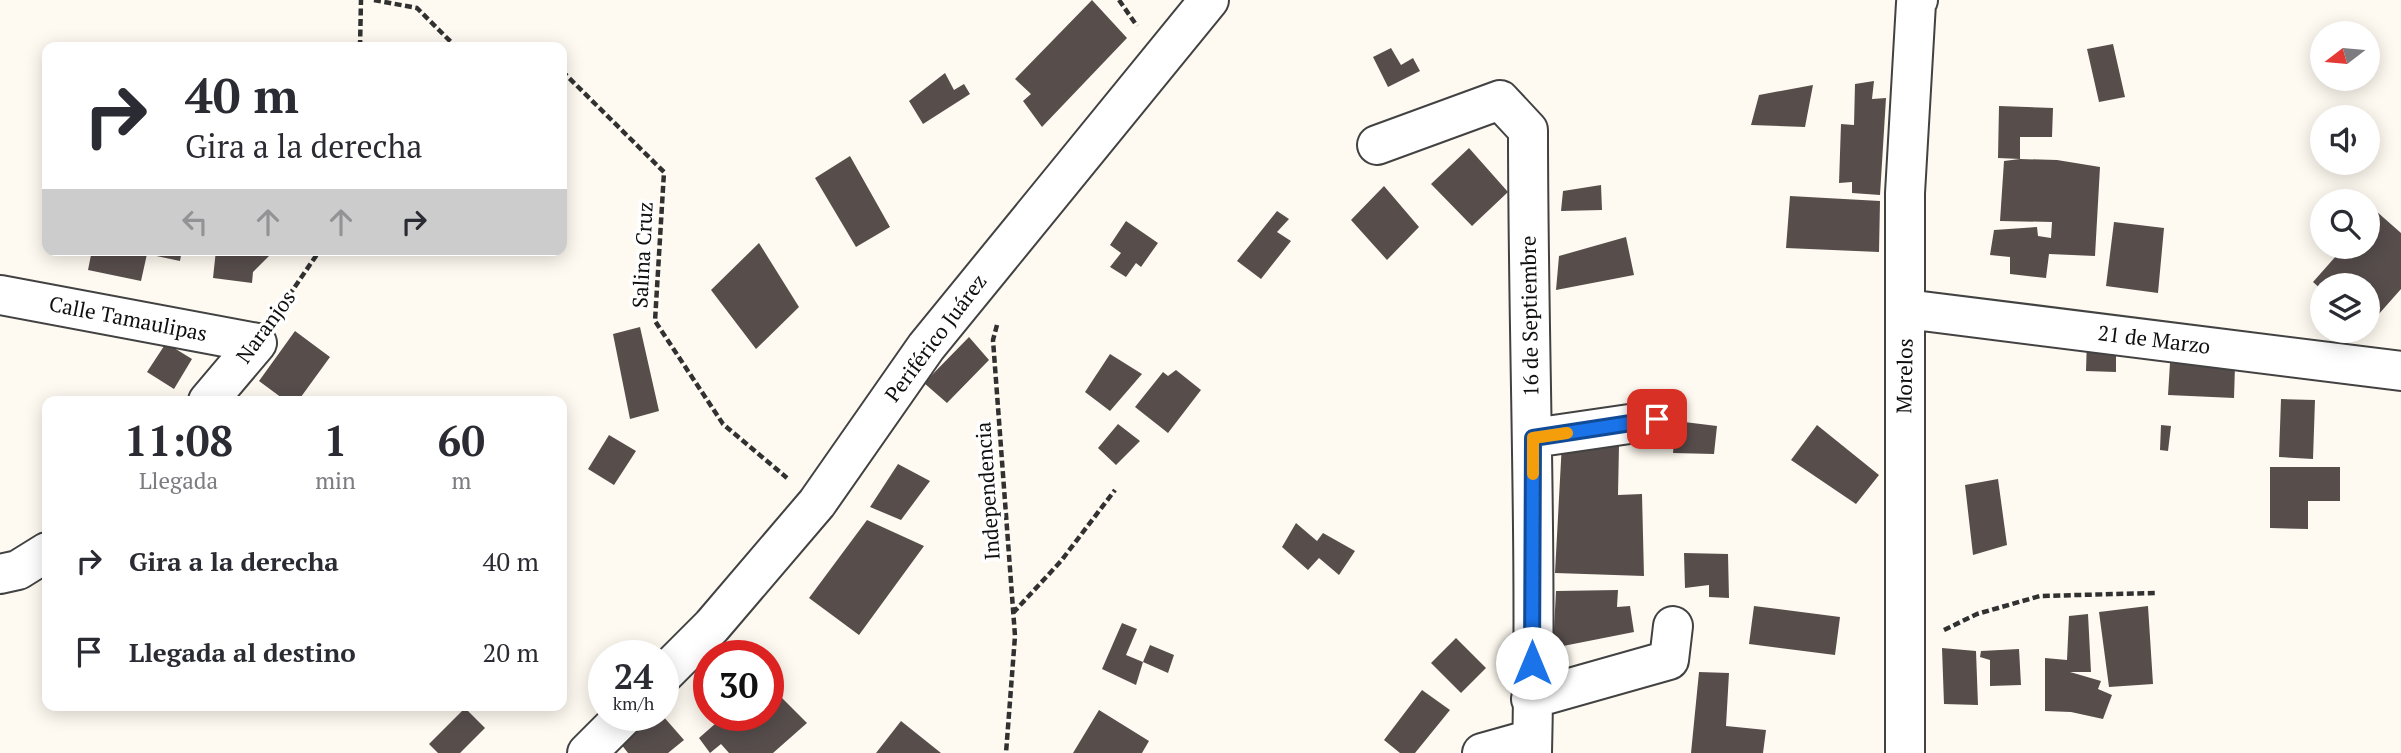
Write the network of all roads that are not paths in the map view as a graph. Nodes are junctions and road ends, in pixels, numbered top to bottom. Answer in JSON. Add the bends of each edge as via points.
{"nodes":[{"id":1,"x":1209,"y":0,"type":"edge"},
{"id":2,"x":1918,"y":0,"type":"edge"},
{"id":3,"x":1377,"y":145,"type":"dead end"},
{"id":4,"x":0,"y":295,"type":"edge"},
{"id":5,"x":1906,"y":309,"type":"junction"},
{"id":6,"x":257,"y":343,"type":"joint"},
{"id":7,"x":2401,"y":371,"type":"edge"},
{"id":8,"x":212,"y":396,"type":"edge"},
{"id":9,"x":1657,"y":419,"type":"dead end"},
{"id":10,"x":1533,"y":438,"type":"junction"},
{"id":11,"x":42,"y":555,"type":"edge"},
{"id":12,"x":0,"y":574,"type":"edge"},
{"id":13,"x":1673,"y":626,"type":"dead end"},
{"id":14,"x":679,"y":659,"type":"edge"},
{"id":15,"x":1531,"y":699,"type":"junction"},
{"id":16,"x":609,"y":731,"type":"edge"},
{"id":17,"x":1532,"y":746,"type":"edge"},
{"id":18,"x":587,"y":753,"type":"edge"},
{"id":19,"x":1482,"y":753,"type":"edge"},
{"id":20,"x":1905,"y":753,"type":"edge"}],
"edges":[{"from":1,"to":14,"type":"street","name":"Periférico Juárez","via":[[926,347],[817,503]]},
{"from":2,"to":5,"type":"street","name":"Morelos","via":[[1906,193]]},
{"from":3,"to":10,"type":"street","name":"16 de Septiembre","via":[[1500,100],[1528,130]]},
{"from":4,"to":6,"type":"street","name":"Calle Tamaulipas"},
{"from":5,"to":7,"type":"street","name":"21 de Marzo"},
{"from":5,"to":20,"type":"street","name":"Morelos"},
{"from":6,"to":8,"type":"street","name":"Naranjos"},
{"from":9,"to":10,"type":"street"},
{"from":10,"to":15,"type":"street","name":"16 de Septiembre"},
{"from":11,"to":12,"type":"street"},
{"from":13,"to":15,"type":"street","via":[[1669,660]]},
{"from":15,"to":17,"type":"street","name":"16 de Septiembre"},
{"from":16,"to":18,"type":"street"},
{"from":17,"to":19,"type":"street"}]}
